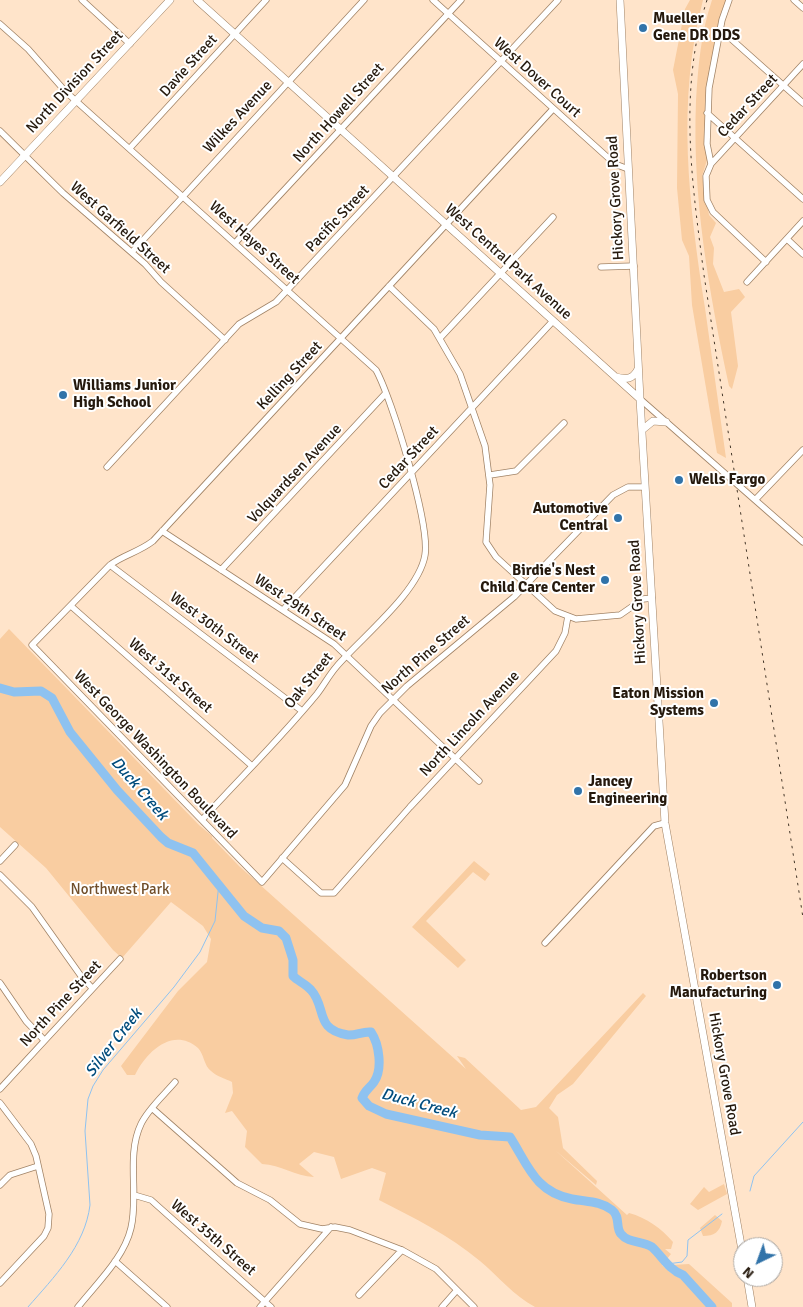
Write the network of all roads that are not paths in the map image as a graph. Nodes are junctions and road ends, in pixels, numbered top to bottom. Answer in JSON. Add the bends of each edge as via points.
{"nodes":[{"id":1,"x":82,"y":0,"type":"edge"},
{"id":2,"x":170,"y":0,"type":"edge"},
{"id":3,"x":196,"y":0,"type":"edge"},
{"id":4,"x":266,"y":0,"type":"edge"},
{"id":5,"x":364,"y":0,"type":"edge"},
{"id":6,"x":433,"y":0,"type":"edge"},
{"id":7,"x":461,"y":0,"type":"edge"},
{"id":8,"x":558,"y":0,"type":"edge"},
{"id":9,"x":620,"y":0,"type":"edge"},
{"id":10,"x":729,"y":0,"type":"edge"},
{"id":11,"x":794,"y":0,"type":"edge"},
{"id":12,"x":803,"y":8,"type":"edge"},
{"id":13,"x":448,"y":14,"type":"junction"},
{"id":14,"x":0,"y":24,"type":"edge"},
{"id":15,"x":720,"y":29,"type":"junction"},
{"id":16,"x":235,"y":34,"type":"junction"},
{"id":17,"x":130,"y":44,"type":"junction"},
{"id":18,"x":501,"y":62,"type":"junction"},
{"id":19,"x":803,"y":64,"type":"edge"},
{"id":20,"x":288,"y":82,"type":"junction"},
{"id":21,"x":783,"y":85,"type":"junction"},
{"id":22,"x":77,"y":101,"type":"junction"},
{"id":23,"x":803,"y":103,"type":"edge"},
{"id":24,"x":554,"y":109,"type":"junction"},
{"id":25,"x":707,"y":113,"type":"junction"},
{"id":26,"x":341,"y":130,"type":"junction"},
{"id":27,"x":1,"y":134,"type":"edge"},
{"id":28,"x":735,"y":138,"type":"junction"},
{"id":29,"x":130,"y":148,"type":"junction"},
{"id":30,"x":24,"y":156,"type":"junction"},
{"id":31,"x":711,"y":164,"type":"junction"},
{"id":32,"x":628,"y":169,"type":"junction"},
{"id":33,"x":394,"y":177,"type":"junction"},
{"id":34,"x":0,"y":182,"type":"edge"},
{"id":35,"x":182,"y":196,"type":"junction"},
{"id":36,"x":803,"y":199,"type":"edge"},
{"id":37,"x":553,"y":217,"type":"dead end"},
{"id":38,"x":803,"y":221,"type":"edge"},
{"id":39,"x":447,"y":225,"type":"junction"},
{"id":40,"x":787,"y":239,"type":"junction"},
{"id":41,"x":236,"y":243,"type":"junction"},
{"id":42,"x":132,"y":252,"type":"junction"},
{"id":43,"x":803,"y":254,"type":"edge"},
{"id":44,"x":766,"y":262,"type":"junction"},
{"id":45,"x":634,"y":266,"type":"junction"},
{"id":46,"x":601,"y":267,"type":"dead end"},
{"id":47,"x":500,"y":273,"type":"junction"},
{"id":48,"x":747,"y":282,"type":"dead end"},
{"id":49,"x":389,"y":286,"type":"junction"},
{"id":50,"x":288,"y":290,"type":"junction"},
{"id":51,"x":553,"y":321,"type":"junction"},
{"id":52,"x":342,"y":338,"type":"junction"},
{"id":53,"x":440,"y":338,"type":"junction"},
{"id":54,"x":225,"y":340,"type":"junction"},
{"id":55,"x":638,"y":368,"type":"junction"},
{"id":56,"x":616,"y":377,"type":"junction"},
{"id":57,"x":386,"y":393,"type":"junction"},
{"id":58,"x":640,"y":399,"type":"junction"},
{"id":59,"x":472,"y":407,"type":"junction"},
{"id":60,"x":666,"y":422,"type":"junction"},
{"id":61,"x":564,"y":423,"type":"dead end"},
{"id":62,"x":642,"y":430,"type":"junction"},
{"id":63,"x":803,"y":450,"type":"edge"},
{"id":64,"x":107,"y":467,"type":"dead end"},
{"id":65,"x":411,"y":474,"type":"junction"},
{"id":66,"x":490,"y":475,"type":"junction"},
{"id":67,"x":645,"y":487,"type":"junction"},
{"id":68,"x":756,"y":499,"type":"junction"},
{"id":69,"x":423,"y":523,"type":"joint"},
{"id":70,"x":162,"y":531,"type":"junction"},
{"id":71,"x":803,"y":542,"type":"edge"},
{"id":72,"x":110,"y":565,"type":"junction"},
{"id":73,"x":222,"y":570,"type":"junction"},
{"id":74,"x":527,"y":585,"type":"junction"},
{"id":75,"x":652,"y":598,"type":"junction"},
{"id":76,"x":71,"y":606,"type":"junction"},
{"id":77,"x":282,"y":610,"type":"junction"},
{"id":78,"x":568,"y":616,"type":"junction"},
{"id":79,"x":32,"y":645,"type":"joint"},
{"id":80,"x":346,"y":656,"type":"junction"},
{"id":81,"x":393,"y":700,"type":"junction"},
{"id":82,"x":302,"y":711,"type":"junction"},
{"id":83,"x":455,"y":759,"type":"junction"},
{"id":84,"x":252,"y":766,"type":"junction"},
{"id":85,"x":479,"y":782,"type":"dead end"},
{"id":86,"x":202,"y":820,"type":"junction"},
{"id":87,"x":665,"y":822,"type":"junction"},
{"id":88,"x":15,"y":845,"type":"dead end"},
{"id":89,"x":282,"y":858,"type":"junction"},
{"id":90,"x":0,"y":861,"type":"edge"},
{"id":91,"x":0,"y":875,"type":"edge"},
{"id":92,"x":262,"y":882,"type":"joint"},
{"id":93,"x":545,"y":943,"type":"dead end"},
{"id":94,"x":120,"y":959,"type":"dead end"},
{"id":95,"x":0,"y":983,"type":"edge"},
{"id":96,"x":92,"y":988,"type":"junction"},
{"id":97,"x":44,"y":1040,"type":"junction"},
{"id":98,"x":175,"y":1082,"type":"dead end"},
{"id":99,"x":0,"y":1089,"type":"edge"},
{"id":100,"x":0,"y":1103,"type":"edge"},
{"id":101,"x":153,"y":1109,"type":"junction"},
{"id":102,"x":38,"y":1166,"type":"junction"},
{"id":103,"x":0,"y":1185,"type":"edge"},
{"id":104,"x":134,"y":1195,"type":"junction"},
{"id":105,"x":331,"y":1227,"type":"junction"},
{"id":106,"x":740,"y":1237,"type":"edge"},
{"id":107,"x":402,"y":1250,"type":"junction"},
{"id":108,"x":115,"y":1261,"type":"junction"},
{"id":109,"x":0,"y":1283,"type":"edge"},
{"id":110,"x":749,"y":1287,"type":"edge"},
{"id":111,"x":457,"y":1290,"type":"junction"},
{"id":112,"x":359,"y":1295,"type":"dead end"},
{"id":113,"x":265,"y":1301,"type":"junction"},
{"id":114,"x":752,"y":1304,"type":"edge"},
{"id":115,"x":78,"y":1307,"type":"edge"},
{"id":116,"x":167,"y":1307,"type":"edge"},
{"id":117,"x":260,"y":1307,"type":"edge"},
{"id":118,"x":271,"y":1307,"type":"edge"},
{"id":119,"x":442,"y":1307,"type":"edge"},
{"id":120,"x":474,"y":1307,"type":"edge"}],
"edges":[{"from":1,"to":17,"type":"street"},
{"from":2,"to":17,"type":"main road","name":"North Division Street"},
{"from":3,"to":16,"type":"main road","name":"West Central Park Avenue"},
{"from":4,"to":16,"type":"street","name":"Davie Street"},
{"from":5,"to":20,"type":"street","name":"Wilkes Avenue"},
{"from":6,"to":13,"type":"street","name":"West Dover Court"},
{"from":7,"to":13,"type":"street","name":"North Howell Street"},
{"from":8,"to":18,"type":"street","name":"Pacific Street"},
{"from":9,"to":32,"type":"main road","name":"Hickory Grove Road"},
{"from":10,"to":15,"type":"street"},
{"from":11,"to":12,"type":"street"},
{"from":13,"to":18,"type":"street","name":"West Dover Court"},
{"from":13,"to":26,"type":"street","name":"North Howell Street"},
{"from":14,"to":22,"type":"street","name":"West Hayes Street"},
{"from":15,"to":21,"type":"street"},
{"from":15,"to":25,"type":"street"},
{"from":16,"to":20,"type":"main road","name":"West Central Park Avenue"},
{"from":16,"to":29,"type":"street","name":"Davie Street"},
{"from":17,"to":22,"type":"main road","name":"North Division Street"},
{"from":18,"to":24,"type":"street","name":"West Dover Court"},
{"from":18,"to":33,"type":"street","name":"Pacific Street"},
{"from":19,"to":21,"type":"street","name":"Cedar Street"},
{"from":20,"to":26,"type":"main road","name":"West Central Park Avenue"},
{"from":20,"to":35,"type":"street","name":"Wilkes Avenue"},
{"from":21,"to":23,"type":"street"},
{"from":21,"to":28,"type":"street","name":"Cedar Street"},
{"from":22,"to":29,"type":"street","name":"West Hayes Street"},
{"from":22,"to":30,"type":"main road","name":"North Division Street"},
{"from":24,"to":32,"type":"street","name":"West Dover Court","via":[[614,164]]},
{"from":24,"to":39,"type":"street","name":"Kelling Street"},
{"from":25,"to":28,"type":"street"},
{"from":25,"to":31,"type":"street"},
{"from":26,"to":33,"type":"main road","name":"West Central Park Avenue"},
{"from":26,"to":41,"type":"street","name":"North Howell Street"},
{"from":27,"to":30,"type":"street","name":"West Garfield Street"},
{"from":28,"to":31,"type":"street","name":"Cedar Street"},
{"from":28,"to":36,"type":"street"},
{"from":29,"to":35,"type":"street","name":"West Hayes Street"},
{"from":30,"to":34,"type":"main road","name":"North Division Street"},
{"from":30,"to":42,"type":"street","name":"West Garfield Street"},
{"from":31,"to":44,"type":"street","via":[[706,176],[707,200],[713,212]]},
{"from":32,"to":45,"type":"main road","name":"Hickory Grove Road"},
{"from":33,"to":39,"type":"main road","name":"West Central Park Avenue"},
{"from":33,"to":50,"type":"street","name":"Pacific Street"},
{"from":35,"to":41,"type":"street","name":"West Hayes Street"},
{"from":35,"to":42,"type":"street","name":"Wilkes Avenue"},
{"from":37,"to":47,"type":"street"},
{"from":38,"to":40,"type":"street"},
{"from":39,"to":47,"type":"main road","name":"West Central Park Avenue"},
{"from":39,"to":49,"type":"street","name":"Kelling Street"},
{"from":40,"to":43,"type":"street"},
{"from":40,"to":44,"type":"street"},
{"from":41,"to":50,"type":"street","name":"West Hayes Street"},
{"from":42,"to":54,"type":"street","name":"West Garfield Street"},
{"from":44,"to":48,"type":"street"},
{"from":45,"to":46,"type":"street"},
{"from":45,"to":55,"type":"main road","name":"Hickory Grove Road"},
{"from":47,"to":51,"type":"main road","name":"West Central Park Avenue"},
{"from":47,"to":53,"type":"street"},
{"from":49,"to":52,"type":"street","name":"Kelling Street"},
{"from":49,"to":53,"type":"street"},
{"from":50,"to":52,"type":"street","name":"West Hayes Street"},
{"from":50,"to":54,"type":"street","name":"Pacific Street","via":[[276,302],[239,324]]},
{"from":51,"to":56,"type":"main road","name":"West Central Park Avenue"},
{"from":51,"to":59,"type":"street","name":"Cedar Street"},
{"from":52,"to":57,"type":"street","name":"West Hayes Street","via":[[376,370]]},
{"from":52,"to":70,"type":"street","name":"Kelling Street"},
{"from":53,"to":59,"type":"street","via":[[460,374]]},
{"from":54,"to":64,"type":"street","name":"Pacific Street"},
{"from":55,"to":56,"type":"main road","via":[[628,379]]},
{"from":55,"to":58,"type":"main road","name":"Hickory Grove Road"},
{"from":56,"to":58,"type":"main road","name":"West Central Park Avenue"},
{"from":57,"to":65,"type":"street","name":"West Hayes Street"},
{"from":57,"to":73,"type":"street","name":"Volquardsen Avenue"},
{"from":58,"to":60,"type":"street","name":"West Central Park Avenue"},
{"from":58,"to":62,"type":"main road","name":"Hickory Grove Road"},
{"from":59,"to":65,"type":"street","name":"Cedar Street"},
{"from":59,"to":66,"type":"street","via":[[486,446]]},
{"from":60,"to":62,"type":"main road","via":[[653,421]]},
{"from":60,"to":68,"type":"street","name":"West Central Park Avenue"},
{"from":61,"to":66,"type":"street","via":[[516,471]]},
{"from":62,"to":67,"type":"main road","name":"Hickory Grove Road"},
{"from":63,"to":68,"type":"street"},
{"from":65,"to":69,"type":"street","name":"West Hayes Street"},
{"from":65,"to":77,"type":"street","name":"Cedar Street"},
{"from":66,"to":74,"type":"street","via":[[486,542],[496,557]]},
{"from":67,"to":74,"type":"street","name":"North Pine Street","via":[[628,487],[613,495]]},
{"from":67,"to":75,"type":"main road","name":"Hickory Grove Road"},
{"from":68,"to":71,"type":"street","name":"West Central Park Avenue"},
{"from":69,"to":80,"type":"street","name":"Oak Street","via":[[427,538],[425,555],[416,578],[405,595]]},
{"from":70,"to":72,"type":"street","name":"Kelling Street","via":[[143,549]]},
{"from":70,"to":73,"type":"street","name":"West 29th Street"},
{"from":72,"to":76,"type":"street","name":"Kelling Street"},
{"from":72,"to":82,"type":"street","name":"West 30th Street"},
{"from":73,"to":77,"type":"street","name":"West 29th Street"},
{"from":74,"to":78,"type":"street","via":[[556,611]]},
{"from":74,"to":81,"type":"street","name":"North Pine Street"},
{"from":75,"to":78,"type":"street","via":[[642,599],[620,615],[591,619]]},
{"from":75,"to":87,"type":"main road","name":"Hickory Grove Road"},
{"from":76,"to":79,"type":"street","name":"Kelling Street"},
{"from":76,"to":84,"type":"street","name":"West 31st Street"},
{"from":77,"to":80,"type":"street","name":"West 29th Street","via":[[334,644]]},
{"from":78,"to":83,"type":"street","name":"North Lincoln Avenue","via":[[565,633],[556,651]]},
{"from":79,"to":86,"type":"street","name":"West George Washington Boulevard"},
{"from":80,"to":81,"type":"street","name":"West 29th Street"},
{"from":80,"to":82,"type":"street","name":"Oak Street"},
{"from":81,"to":83,"type":"street","name":"West 29th Street"},
{"from":81,"to":89,"type":"street","name":"North Pine Street","via":[[371,726],[345,785]]},
{"from":82,"to":84,"type":"street","name":"Oak Street"},
{"from":83,"to":85,"type":"street","name":"West 29th Street"},
{"from":83,"to":89,"type":"street","name":"North Lincoln Avenue","via":[[334,893],[325,894]]},
{"from":84,"to":86,"type":"street","name":"Oak Street"},
{"from":86,"to":92,"type":"street","name":"West George Washington Boulevard"},
{"from":87,"to":93,"type":"street","via":[[654,826]]},
{"from":87,"to":106,"type":"main road","name":"Hickory Grove Road"},
{"from":88,"to":90,"type":"street"},
{"from":89,"to":92,"type":"street","name":"North Pine Street"},
{"from":91,"to":96,"type":"street","via":[[32,906]]},
{"from":94,"to":96,"type":"street","name":"North Pine Street"},
{"from":95,"to":97,"type":"street","via":[[26,1021]]},
{"from":96,"to":97,"type":"street","name":"North Pine Street"},
{"from":97,"to":99,"type":"street","name":"North Pine Street"},
{"from":98,"to":101,"type":"street"},
{"from":100,"to":102,"type":"street","via":[[31,1144]]},
{"from":101,"to":104,"type":"street","via":[[141,1125],[137,1140]]},
{"from":101,"to":105,"type":"street","via":[[237,1183],[270,1200],[300,1224],[322,1229]]},
{"from":102,"to":103,"type":"street","via":[[10,1175]]},
{"from":102,"to":109,"type":"street","via":[[49,1214],[48,1228]]},
{"from":104,"to":108,"type":"street","via":[[131,1227]]},
{"from":104,"to":113,"type":"street","name":"West 35th Street","via":[[151,1200]]},
{"from":105,"to":107,"type":"street","via":[[350,1230]]},
{"from":105,"to":113,"type":"street"},
{"from":107,"to":111,"type":"street","via":[[436,1269]]},
{"from":107,"to":112,"type":"street"},
{"from":108,"to":115,"type":"street"},
{"from":108,"to":116,"type":"street"},
{"from":110,"to":114,"type":"main road"},
{"from":111,"to":119,"type":"street"},
{"from":111,"to":120,"type":"street"},
{"from":113,"to":117,"type":"street"},
{"from":113,"to":118,"type":"street","name":"West 35th Street"}]}
